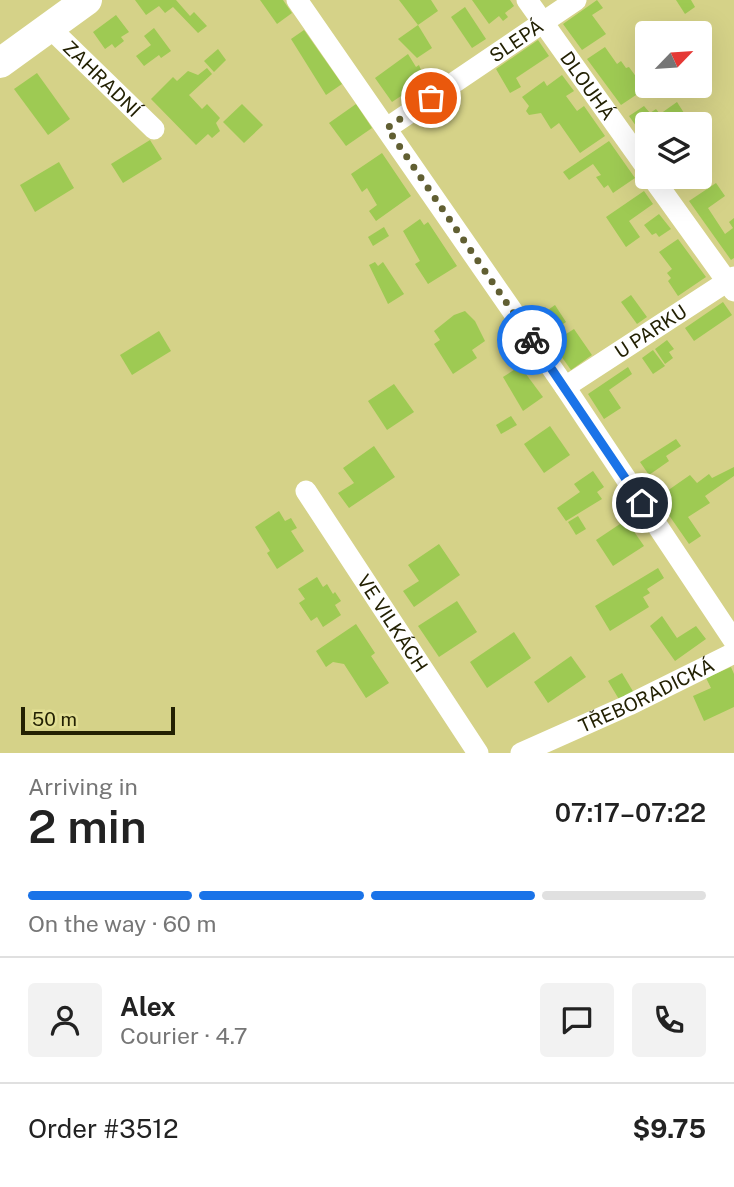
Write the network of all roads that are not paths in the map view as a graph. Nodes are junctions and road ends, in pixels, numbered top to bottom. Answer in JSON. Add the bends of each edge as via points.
{"nodes":[{"id":1,"x":87,"y":0,"type":"edge"},
{"id":2,"x":297,"y":0,"type":"edge"},
{"id":3,"x":527,"y":0,"type":"edge"},
{"id":4,"x":576,"y":0,"type":"edge"},
{"id":5,"x":542,"y":22,"type":"junction"},
{"id":6,"x":50,"y":27,"type":"junction"},
{"id":7,"x":0,"y":63,"type":"edge"},
{"id":8,"x":387,"y":128,"type":"junction"},
{"id":9,"x":154,"y":129,"type":"dead end"},
{"id":10,"x":635,"y":152,"type":"edge"},
{"id":11,"x":661,"y":189,"type":"edge"},
{"id":12,"x":732,"y":283,"type":"edge"},
{"id":13,"x":565,"y":387,"type":"junction"},
{"id":14,"x":306,"y":491,"type":"dead end"},
{"id":15,"x":734,"y":641,"type":"edge"},
{"id":16,"x":734,"y":653,"type":"edge"},
{"id":17,"x":478,"y":753,"type":"edge"},
{"id":18,"x":521,"y":753,"type":"edge"}],
"edges":[{"from":1,"to":6,"type":"street"},
{"from":2,"to":8,"type":"street"},
{"from":3,"to":5,"type":"street","name":"DLOUHÁ"},
{"from":4,"to":5,"type":"street","name":"SLEPÁ"},
{"from":5,"to":8,"type":"street","name":"SLEPÁ"},
{"from":5,"to":10,"type":"street","name":"DLOUHÁ"},
{"from":6,"to":7,"type":"street"},
{"from":6,"to":9,"type":"street","name":"ZAHRADNÍ"},
{"from":8,"to":13,"type":"street"},
{"from":11,"to":12,"type":"street"},
{"from":12,"to":13,"type":"street","name":"U PARKU"},
{"from":13,"to":15,"type":"street"},
{"from":14,"to":17,"type":"street","name":"VE VILKÁCH"},
{"from":16,"to":18,"type":"street","name":"TŘEBORADICKÁ"}]}
